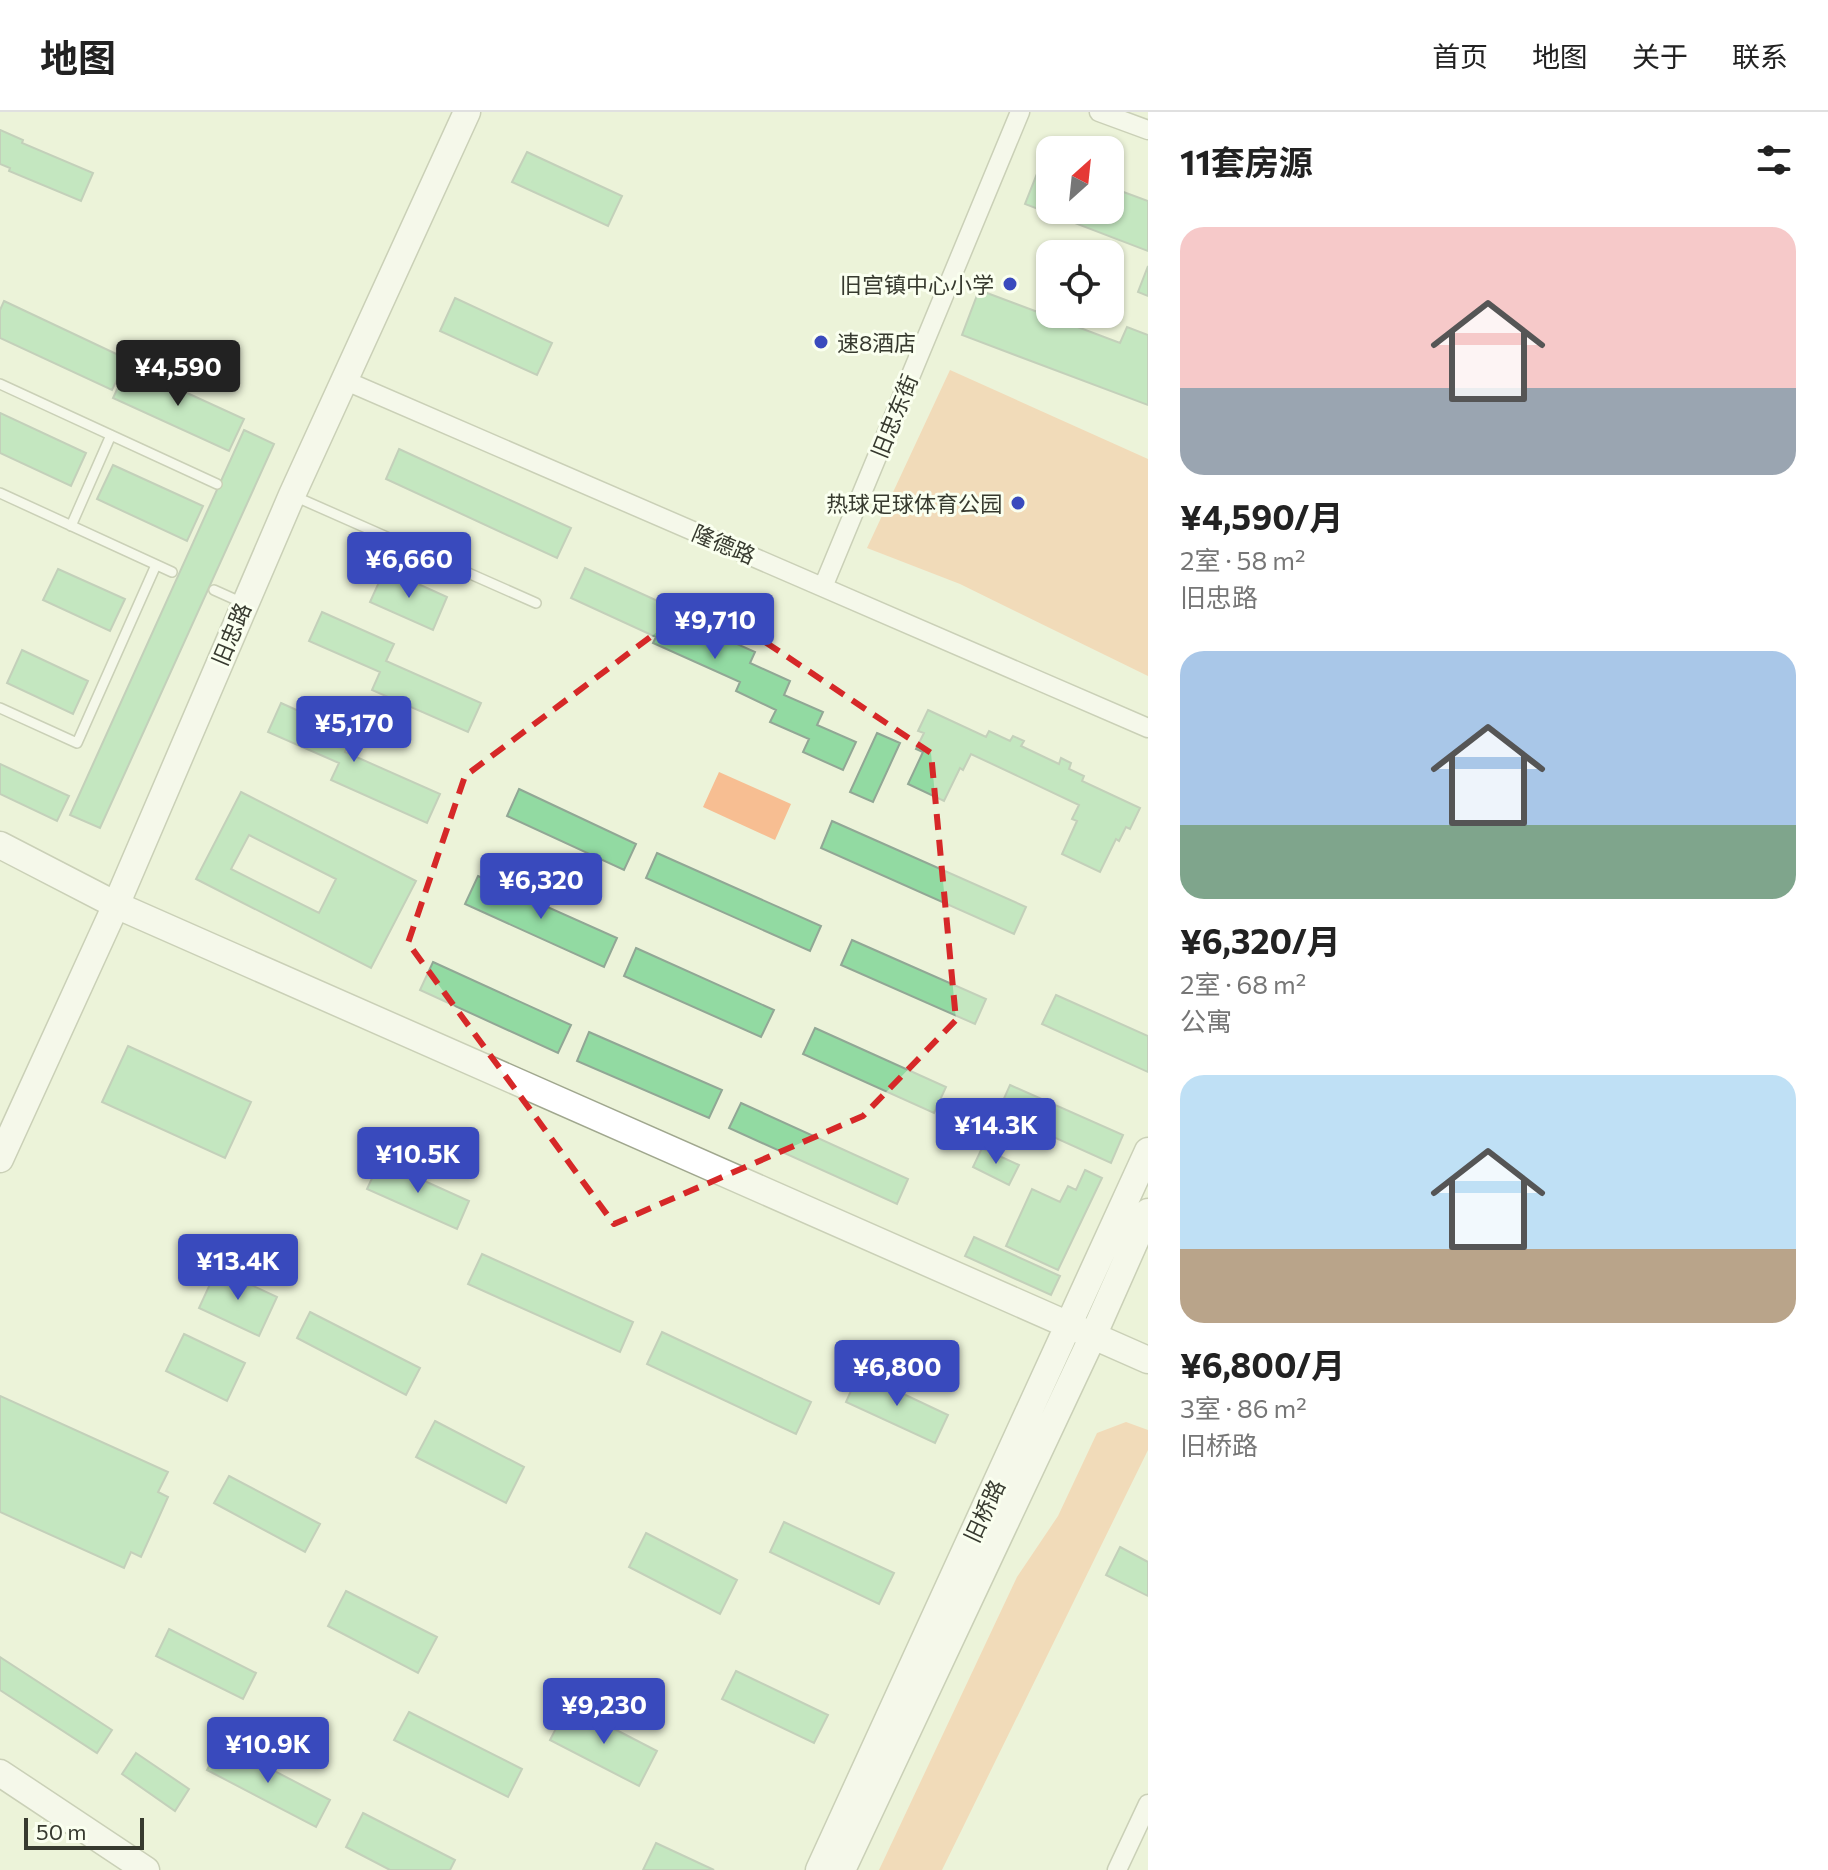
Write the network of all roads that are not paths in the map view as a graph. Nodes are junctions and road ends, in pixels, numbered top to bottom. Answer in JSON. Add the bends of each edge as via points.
{"nodes":[{"id":1,"x":467,"y":112,"type":"edge"},
{"id":2,"x":1020,"y":112,"type":"edge"},
{"id":3,"x":1099,"y":112,"type":"edge"},
{"id":4,"x":1148,"y":130,"type":"edge"},
{"id":5,"x":344,"y":380,"type":"junction"},
{"id":6,"x":0,"y":384,"type":"edge"},
{"id":7,"x":111,"y":435,"type":"junction"},
{"id":8,"x":217,"y":484,"type":"dead end"},
{"id":9,"x":0,"y":493,"type":"edge"},
{"id":10,"x":292,"y":495,"type":"junction"},
{"id":11,"x":71,"y":526,"type":"junction"},
{"id":12,"x":156,"y":565,"type":"junction"},
{"id":13,"x":172,"y":572,"type":"dead end"},
{"id":14,"x":823,"y":587,"type":"junction"},
{"id":15,"x":214,"y":590,"type":"dead end"},
{"id":16,"x":536,"y":603,"type":"dead end"},
{"id":17,"x":244,"y":604,"type":"junction"},
{"id":18,"x":0,"y":708,"type":"edge"},
{"id":19,"x":1148,"y":728,"type":"edge"},
{"id":20,"x":0,"y":845,"type":"edge"},
{"id":21,"x":116,"y":905,"type":"junction"},
{"id":22,"x":1148,"y":1151,"type":"edge"},
{"id":23,"x":0,"y":1159,"type":"edge"},
{"id":24,"x":1148,"y":1212,"type":"edge"},
{"id":25,"x":1081,"y":1330,"type":"junction"},
{"id":26,"x":1148,"y":1360,"type":"edge"},
{"id":27,"x":0,"y":1773,"type":"edge"},
{"id":28,"x":1148,"y":1804,"type":"edge"},
{"id":29,"x":146,"y":1870,"type":"edge"},
{"id":30,"x":819,"y":1870,"type":"edge"},
{"id":31,"x":842,"y":1870,"type":"edge"},
{"id":32,"x":1117,"y":1870,"type":"edge"}],
"edges":[{"from":1,"to":5,"type":"street","name":"旧忠路"},
{"from":2,"to":14,"type":"street","name":"旧忠东街"},
{"from":3,"to":4,"type":"street"},
{"from":5,"to":10,"type":"street","name":"旧忠路"},
{"from":5,"to":14,"type":"street","name":"隆德路"},
{"from":6,"to":7,"type":"lane"},
{"from":7,"to":8,"type":"lane"},
{"from":7,"to":11,"type":"lane"},
{"from":9,"to":11,"type":"lane"},
{"from":10,"to":16,"type":"lane"},
{"from":10,"to":17,"type":"street","name":"旧忠路"},
{"from":11,"to":12,"type":"lane"},
{"from":12,"to":13,"type":"lane"},
{"from":12,"to":18,"type":"lane","via":[[77,743]]},
{"from":14,"to":19,"type":"street","name":"隆德路"},
{"from":15,"to":17,"type":"lane"},
{"from":17,"to":21,"type":"street","name":"旧忠路"},
{"from":20,"to":21,"type":"street"},
{"from":21,"to":23,"type":"street","name":"旧忠路"},
{"from":21,"to":25,"type":"street"},
{"from":22,"to":25,"type":"street","name":"旧桥路"},
{"from":24,"to":25,"type":"street","name":"旧桥路"},
{"from":25,"to":26,"type":"street"},
{"from":25,"to":30,"type":"street","name":"旧桥路"},
{"from":25,"to":31,"type":"street","name":"旧桥路"},
{"from":27,"to":29,"type":"street"},
{"from":28,"to":32,"type":"street"}]}
